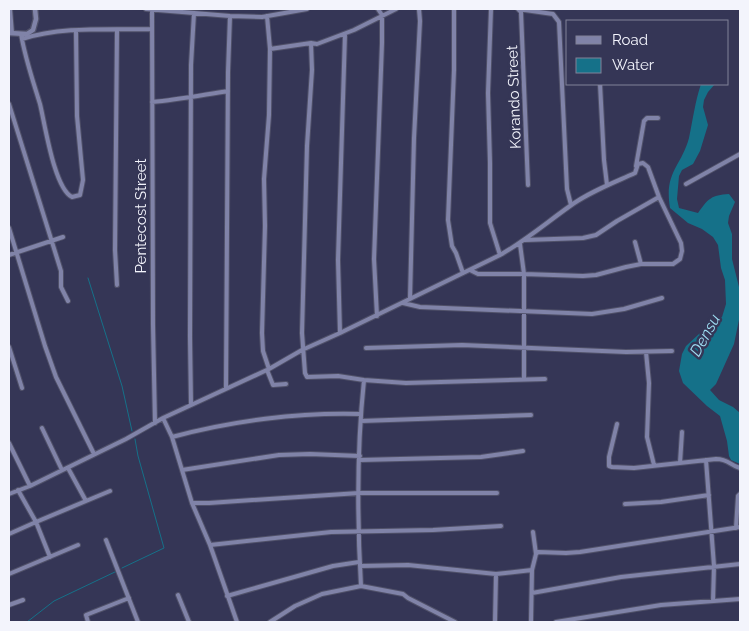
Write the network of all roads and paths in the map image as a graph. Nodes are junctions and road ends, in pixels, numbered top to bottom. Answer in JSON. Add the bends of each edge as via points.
{"nodes":[{"id":1,"x":10,"y":9,"type":"edge"},
{"id":2,"x":35,"y":9,"type":"edge"},
{"id":3,"x":146,"y":9,"type":"edge"},
{"id":4,"x":152,"y":9,"type":"edge"},
{"id":5,"x":161,"y":9,"type":"edge"},
{"id":6,"x":237,"y":9,"type":"edge"},
{"id":7,"x":306,"y":9,"type":"edge"},
{"id":8,"x":378,"y":9,"type":"edge"},
{"id":9,"x":396,"y":9,"type":"edge"},
{"id":10,"x":419,"y":9,"type":"edge"},
{"id":11,"x":454,"y":9,"type":"edge"},
{"id":12,"x":491,"y":9,"type":"edge"},
{"id":13,"x":518,"y":9,"type":"edge"},
{"id":14,"x":194,"y":13,"type":"junction"},
{"id":15,"x":382,"y":15,"type":"junction"},
{"id":16,"x":230,"y":16,"type":"junction"},
{"id":17,"x":237,"y":16,"type":"junction"},
{"id":18,"x":267,"y":16,"type":"junction"},
{"id":19,"x":151,"y":29,"type":"junction"},
{"id":20,"x":117,"y":30,"type":"junction"},
{"id":21,"x":76,"y":31,"type":"junction"},
{"id":22,"x":10,"y":33,"type":"edge"},
{"id":23,"x":345,"y":34,"type":"junction"},
{"id":24,"x":22,"y":36,"type":"junction"},
{"id":25,"x":311,"y":43,"type":"junction"},
{"id":26,"x":270,"y":49,"type":"junction"},
{"id":27,"x":600,"y":85,"type":"edge"},
{"id":28,"x":228,"y":91,"type":"junction"},
{"id":29,"x":192,"y":96,"type":"junction"},
{"id":30,"x":152,"y":102,"type":"junction"},
{"id":31,"x":9,"y":106,"type":"edge"},
{"id":32,"x":658,"y":118,"type":"dead end"},
{"id":33,"x":740,"y":154,"type":"edge"},
{"id":34,"x":635,"y":173,"type":"junction"},
{"id":35,"x":686,"y":184,"type":"dead end"},
{"id":36,"x":528,"y":185,"type":"dead end"},
{"id":37,"x":607,"y":185,"type":"junction"},
{"id":38,"x":658,"y":197,"type":"junction"},
{"id":39,"x":571,"y":205,"type":"junction"},
{"id":40,"x":9,"y":228,"type":"edge"},
{"id":41,"x":62,"y":237,"type":"dead end"},
{"id":42,"x":525,"y":240,"type":"junction"},
{"id":43,"x":52,"y":242,"type":"junction"},
{"id":44,"x":635,"y":242,"type":"dead end"},
{"id":45,"x":520,"y":244,"type":"junction"},
{"id":46,"x":16,"y":253,"type":"junction"},
{"id":47,"x":9,"y":255,"type":"edge"},
{"id":48,"x":500,"y":255,"type":"junction"},
{"id":49,"x":641,"y":264,"type":"junction"},
{"id":50,"x":470,"y":270,"type":"junction"},
{"id":51,"x":463,"y":273,"type":"junction"},
{"id":52,"x":524,"y":274,"type":"junction"},
{"id":53,"x":116,"y":285,"type":"dead end"},
{"id":54,"x":662,"y":298,"type":"dead end"},
{"id":55,"x":410,"y":299,"type":"junction"},
{"id":56,"x":68,"y":301,"type":"dead end"},
{"id":57,"x":403,"y":303,"type":"junction"},
{"id":58,"x":524,"y":311,"type":"junction"},
{"id":59,"x":377,"y":316,"type":"junction"},
{"id":60,"x":340,"y":333,"type":"junction"},
{"id":61,"x":9,"y":347,"type":"edge"},
{"id":62,"x":366,"y":348,"type":"dead end"},
{"id":63,"x":523,"y":348,"type":"junction"},
{"id":64,"x":302,"y":350,"type":"junction"},
{"id":65,"x":672,"y":351,"type":"dead end"},
{"id":66,"x":646,"y":352,"type":"junction"},
{"id":67,"x":268,"y":369,"type":"junction"},
{"id":68,"x":524,"y":379,"type":"junction"},
{"id":69,"x":545,"y":379,"type":"dead end"},
{"id":70,"x":364,"y":380,"type":"junction"},
{"id":71,"x":286,"y":384,"type":"dead end"},
{"id":72,"x":22,"y":388,"type":"dead end"},
{"id":73,"x":226,"y":388,"type":"junction"},
{"id":74,"x":191,"y":405,"type":"junction"},
{"id":75,"x":360,"y":414,"type":"junction"},
{"id":76,"x":531,"y":415,"type":"dead end"},
{"id":77,"x":163,"y":418,"type":"junction"},
{"id":78,"x":361,"y":421,"type":"junction"},
{"id":79,"x":155,"y":423,"type":"junction"},
{"id":80,"x":617,"y":424,"type":"dead end"},
{"id":81,"x":42,"y":428,"type":"dead end"},
{"id":82,"x":682,"y":432,"type":"dead end"},
{"id":83,"x":172,"y":437,"type":"junction"},
{"id":84,"x":9,"y":443,"type":"edge"},
{"id":85,"x":522,"y":451,"type":"dead end"},
{"id":86,"x":94,"y":454,"type":"junction"},
{"id":87,"x":360,"y":458,"type":"junction"},
{"id":88,"x":706,"y":460,"type":"junction"},
{"id":89,"x":680,"y":463,"type":"junction"},
{"id":90,"x":654,"y":465,"type":"junction"},
{"id":91,"x":68,"y":468,"type":"junction"},
{"id":92,"x":740,"y":468,"type":"edge"},
{"id":93,"x":62,"y":470,"type":"junction"},
{"id":94,"x":182,"y":470,"type":"junction"},
{"id":95,"x":30,"y":486,"type":"junction"},
{"id":96,"x":18,"y":490,"type":"junction"},
{"id":97,"x":110,"y":491,"type":"dead end"},
{"id":98,"x":359,"y":493,"type":"junction"},
{"id":99,"x":9,"y":494,"type":"edge"},
{"id":100,"x":497,"y":494,"type":"dead end"},
{"id":101,"x":740,"y":494,"type":"edge"},
{"id":102,"x":709,"y":495,"type":"junction"},
{"id":103,"x":86,"y":501,"type":"junction"},
{"id":104,"x":192,"y":503,"type":"junction"},
{"id":105,"x":626,"y":504,"type":"dead end"},
{"id":106,"x":36,"y":522,"type":"junction"},
{"id":107,"x":501,"y":526,"type":"dead end"},
{"id":108,"x":738,"y":527,"type":"edge"},
{"id":109,"x":360,"y":531,"type":"junction"},
{"id":110,"x":711,"y":531,"type":"junction"},
{"id":111,"x":533,"y":532,"type":"dead end"},
{"id":112,"x":9,"y":534,"type":"edge"},
{"id":113,"x":106,"y":540,"type":"dead end"},
{"id":114,"x":78,"y":545,"type":"dead end"},
{"id":115,"x":210,"y":545,"type":"junction"},
{"id":116,"x":536,"y":554,"type":"junction"},
{"id":117,"x":50,"y":557,"type":"junction"},
{"id":118,"x":360,"y":564,"type":"junction"},
{"id":119,"x":740,"y":564,"type":"edge"},
{"id":120,"x":714,"y":566,"type":"junction"},
{"id":121,"x":532,"y":570,"type":"junction"},
{"id":122,"x":9,"y":574,"type":"edge"},
{"id":123,"x":496,"y":574,"type":"junction"},
{"id":124,"x":361,"y":586,"type":"junction"},
{"id":125,"x":532,"y":593,"type":"junction"},
{"id":126,"x":178,"y":595,"type":"dead end"},
{"id":127,"x":227,"y":596,"type":"junction"},
{"id":128,"x":129,"y":598,"type":"junction"},
{"id":129,"x":23,"y":600,"type":"dead end"},
{"id":130,"x":740,"y":600,"type":"edge"},
{"id":131,"x":713,"y":601,"type":"junction"},
{"id":132,"x":9,"y":606,"type":"edge"},
{"id":133,"x":575,"y":620,"type":"edge"},
{"id":134,"x":88,"y":622,"type":"edge"},
{"id":135,"x":138,"y":622,"type":"edge"},
{"id":136,"x":189,"y":622,"type":"edge"},
{"id":137,"x":237,"y":622,"type":"edge"},
{"id":138,"x":270,"y":622,"type":"edge"},
{"id":139,"x":455,"y":622,"type":"edge"},
{"id":140,"x":495,"y":622,"type":"edge"},
{"id":141,"x":531,"y":622,"type":"edge"},
{"id":142,"x":556,"y":622,"type":"edge"}],
"edges":[{"from":1,"to":22,"type":"street"},
{"from":2,"to":24,"type":"street","via":[[34,27]]},
{"from":3,"to":4,"type":"street"},
{"from":4,"to":5,"type":"street"},
{"from":4,"to":19,"type":"street","name":"Pentecost Street"},
{"from":5,"to":14,"type":"street"},
{"from":6,"to":17,"type":"street"},
{"from":7,"to":18,"type":"street"},
{"from":8,"to":15,"type":"street"},
{"from":9,"to":15,"type":"street"},
{"from":10,"to":55,"type":"street"},
{"from":11,"to":51,"type":"street","via":[[448,220],[452,246]]},
{"from":12,"to":48,"type":"street","via":[[488,93],[490,223]]},
{"from":13,"to":36,"type":"street","name":"Korando Street","via":[[521,12],[523,44]]},
{"from":13,"to":39,"type":"street","via":[[553,14],[559,22],[567,189]]},
{"from":14,"to":16,"type":"street"},
{"from":14,"to":29,"type":"street"},
{"from":15,"to":23,"type":"street"},
{"from":15,"to":59,"type":"street","via":[[374,259]]},
{"from":16,"to":17,"type":"street"},
{"from":16,"to":28,"type":"street"},
{"from":17,"to":18,"type":"street"},
{"from":18,"to":26,"type":"street"},
{"from":19,"to":20,"type":"street"},
{"from":19,"to":30,"type":"street","name":"Pentecost Street"},
{"from":20,"to":21,"type":"street"},
{"from":20,"to":53,"type":"street"},
{"from":21,"to":24,"type":"street"},
{"from":21,"to":24,"type":"street","via":[[77,116],[83,180],[80,194],[72,197],[65,192],[52,159]]},
{"from":22,"to":24,"type":"street"},
{"from":23,"to":25,"type":"street","via":[[318,44]]},
{"from":23,"to":60,"type":"street","via":[[338,260]]},
{"from":25,"to":26,"type":"street"},
{"from":25,"to":64,"type":"street"},
{"from":26,"to":67,"type":"street","via":[[262,333]]},
{"from":27,"to":37,"type":"street"},
{"from":28,"to":29,"type":"street"},
{"from":28,"to":73,"type":"street"},
{"from":29,"to":30,"type":"street"},
{"from":29,"to":74,"type":"street"},
{"from":30,"to":79,"type":"street","name":"Pentecost Street"},
{"from":31,"to":43,"type":"street"},
{"from":32,"to":34,"type":"street","via":[[644,121]]},
{"from":33,"to":35,"type":"street"},
{"from":34,"to":37,"type":"street"},
{"from":34,"to":38,"type":"street","via":[[638,164],[648,167]]},
{"from":37,"to":39,"type":"street"},
{"from":38,"to":42,"type":"street","via":[[596,235]]},
{"from":38,"to":49,"type":"street","via":[[681,243],[682,255],[673,264]]},
{"from":39,"to":42,"type":"street"},
{"from":40,"to":46,"type":"street"},
{"from":41,"to":43,"type":"street"},
{"from":42,"to":45,"type":"street"},
{"from":43,"to":46,"type":"street"},
{"from":43,"to":56,"type":"street","via":[[61,287]]},
{"from":44,"to":49,"type":"street"},
{"from":45,"to":48,"type":"street"},
{"from":45,"to":52,"type":"street"},
{"from":46,"to":47,"type":"street"},
{"from":46,"to":86,"type":"street","via":[[56,377]]},
{"from":48,"to":50,"type":"street"},
{"from":49,"to":52,"type":"street","via":[[596,275]]},
{"from":50,"to":51,"type":"street"},
{"from":50,"to":52,"type":"street","via":[[478,274]]},
{"from":51,"to":55,"type":"street"},
{"from":52,"to":58,"type":"street"},
{"from":54,"to":58,"type":"street","via":[[592,314]]},
{"from":55,"to":57,"type":"street"},
{"from":57,"to":58,"type":"street","via":[[420,308]]},
{"from":57,"to":59,"type":"street"},
{"from":58,"to":63,"type":"street"},
{"from":59,"to":60,"type":"street"},
{"from":60,"to":64,"type":"street"},
{"from":61,"to":72,"type":"street"},
{"from":62,"to":63,"type":"street","via":[[424,345]]},
{"from":63,"to":66,"type":"street"},
{"from":63,"to":68,"type":"street"},
{"from":64,"to":67,"type":"street"},
{"from":64,"to":70,"type":"street","via":[[307,377],[338,376]]},
{"from":65,"to":66,"type":"street"},
{"from":66,"to":90,"type":"street","via":[[650,383],[647,437]]},
{"from":67,"to":71,"type":"street","via":[[273,385]]},
{"from":67,"to":73,"type":"street"},
{"from":68,"to":69,"type":"street"},
{"from":68,"to":70,"type":"street","via":[[415,383]]},
{"from":70,"to":75,"type":"street"},
{"from":73,"to":74,"type":"street"},
{"from":74,"to":77,"type":"street"},
{"from":75,"to":78,"type":"street"},
{"from":75,"to":83,"type":"street","via":[[332,413],[227,424]]},
{"from":76,"to":78,"type":"street"},
{"from":77,"to":79,"type":"street"},
{"from":77,"to":83,"type":"street"},
{"from":78,"to":87,"type":"street"},
{"from":79,"to":86,"type":"street"},
{"from":80,"to":90,"type":"street","via":[[609,466]]},
{"from":81,"to":93,"type":"street"},
{"from":82,"to":89,"type":"street"},
{"from":83,"to":94,"type":"street"},
{"from":84,"to":95,"type":"street"},
{"from":85,"to":87,"type":"street","via":[[481,457]]},
{"from":86,"to":91,"type":"street"},
{"from":87,"to":94,"type":"street","via":[[279,455]]},
{"from":87,"to":98,"type":"street"},
{"from":88,"to":89,"type":"street"},
{"from":88,"to":92,"type":"street","via":[[726,460]]},
{"from":88,"to":102,"type":"street"},
{"from":89,"to":90,"type":"street"},
{"from":91,"to":93,"type":"street"},
{"from":91,"to":103,"type":"street"},
{"from":93,"to":95,"type":"street"},
{"from":94,"to":104,"type":"street"},
{"from":95,"to":96,"type":"street"},
{"from":96,"to":99,"type":"street"},
{"from":96,"to":106,"type":"street"},
{"from":97,"to":103,"type":"street"},
{"from":98,"to":100,"type":"street"},
{"from":98,"to":104,"type":"street"},
{"from":98,"to":109,"type":"street"},
{"from":101,"to":108,"type":"street"},
{"from":102,"to":105,"type":"street"},
{"from":102,"to":110,"type":"street"},
{"from":103,"to":106,"type":"street"},
{"from":104,"to":115,"type":"street"},
{"from":106,"to":112,"type":"street"},
{"from":106,"to":117,"type":"street"},
{"from":107,"to":109,"type":"street"},
{"from":108,"to":110,"type":"street"},
{"from":109,"to":115,"type":"street","via":[[308,533]]},
{"from":109,"to":118,"type":"street"},
{"from":110,"to":116,"type":"street","via":[[580,552]]},
{"from":110,"to":120,"type":"street"},
{"from":111,"to":116,"type":"street"},
{"from":113,"to":128,"type":"street"},
{"from":114,"to":117,"type":"street"},
{"from":115,"to":127,"type":"street"},
{"from":116,"to":121,"type":"street"},
{"from":117,"to":122,"type":"street"},
{"from":118,"to":123,"type":"street","via":[[408,565]]},
{"from":118,"to":124,"type":"street"},
{"from":118,"to":127,"type":"street","via":[[333,566]]},
{"from":119,"to":120,"type":"street"},
{"from":120,"to":125,"type":"street","via":[[621,577]]},
{"from":120,"to":131,"type":"street"},
{"from":121,"to":123,"type":"street"},
{"from":121,"to":125,"type":"street"},
{"from":123,"to":140,"type":"street"},
{"from":124,"to":138,"type":"street","via":[[322,594]]},
{"from":124,"to":139,"type":"street","via":[[403,594]]},
{"from":125,"to":141,"type":"street"},
{"from":126,"to":136,"type":"street"},
{"from":127,"to":137,"type":"street"},
{"from":128,"to":134,"type":"street","via":[[86,615]]},
{"from":128,"to":135,"type":"street"},
{"from":129,"to":132,"type":"street"},
{"from":130,"to":131,"type":"street"},
{"from":131,"to":133,"type":"street","via":[[661,605]]},
{"from":133,"to":142,"type":"street"}]}
